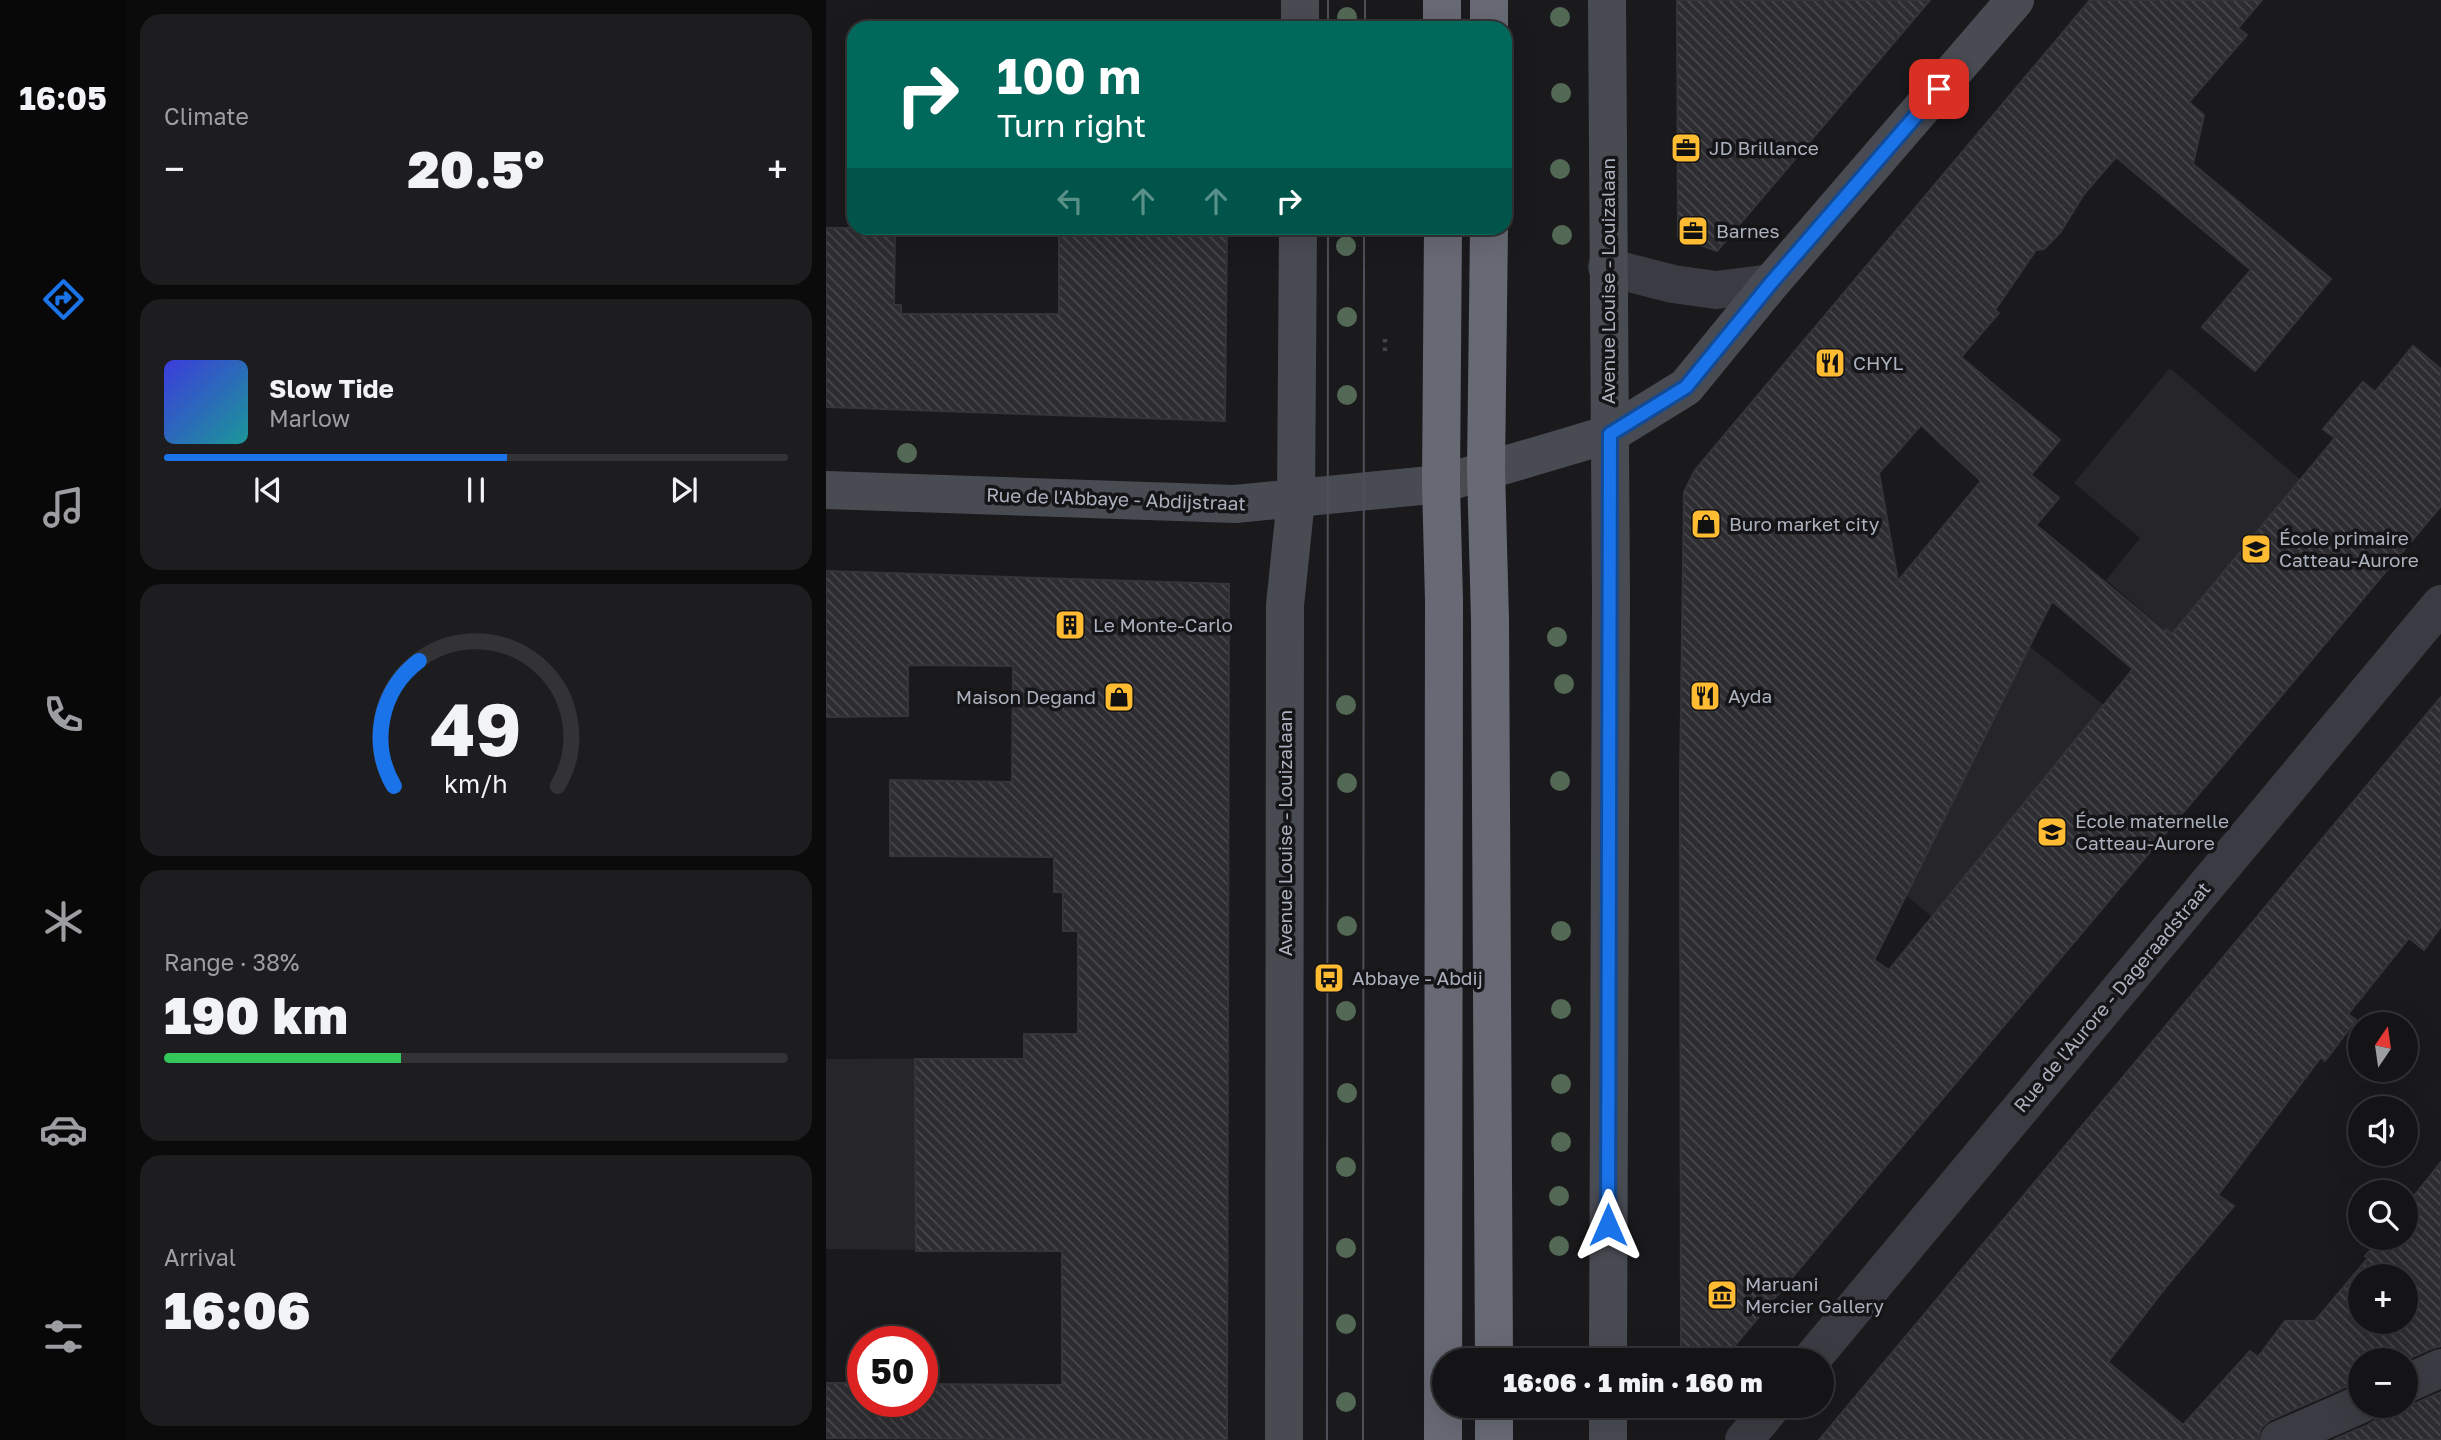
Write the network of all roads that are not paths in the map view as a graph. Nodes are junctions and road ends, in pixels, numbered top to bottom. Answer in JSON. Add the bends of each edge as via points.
{"nodes":[{"id":1,"x":1300,"y":0,"type":"edge"},
{"id":2,"x":1442,"y":0,"type":"edge"},
{"id":3,"x":1489,"y":0,"type":"edge"},
{"id":4,"x":1607,"y":0,"type":"edge"},
{"id":5,"x":2015,"y":0,"type":"edge"},
{"id":6,"x":1300,"y":21,"type":"edge"},
{"id":7,"x":1442,"y":21,"type":"edge"},
{"id":8,"x":1489,"y":21,"type":"edge"},
{"id":9,"x":1298,"y":235,"type":"edge"},
{"id":10,"x":1443,"y":235,"type":"edge"},
{"id":11,"x":1489,"y":235,"type":"edge"},
{"id":12,"x":1607,"y":267,"type":"junction"},
{"id":13,"x":1771,"y":283,"type":"junction"},
{"id":14,"x":1610,"y":434,"type":"junction"},
{"id":15,"x":1486,"y":470,"type":"junction"},
{"id":16,"x":1441,"y":484,"type":"junction"},
{"id":17,"x":826,"y":490,"type":"edge"},
{"id":18,"x":1296,"y":499,"type":"junction"},
{"id":19,"x":2441,"y":604,"type":"edge"},
{"id":20,"x":1494,"y":1348,"type":"edge"},
{"id":21,"x":1608,"y":1348,"type":"edge"},
{"id":22,"x":1821,"y":1348,"type":"edge"},
{"id":23,"x":2441,"y":1368,"type":"edge"},
{"id":24,"x":2418,"y":1379,"type":"edge"},
{"id":25,"x":2348,"y":1410,"type":"edge"},
{"id":26,"x":1494,"y":1418,"type":"edge"},
{"id":27,"x":1608,"y":1418,"type":"edge"},
{"id":28,"x":1762,"y":1418,"type":"edge"},
{"id":29,"x":1284,"y":1440,"type":"edge"},
{"id":30,"x":1443,"y":1440,"type":"edge"},
{"id":31,"x":1494,"y":1440,"type":"edge"},
{"id":32,"x":1608,"y":1440,"type":"edge"},
{"id":33,"x":1744,"y":1440,"type":"edge"},
{"id":34,"x":2279,"y":1440,"type":"edge"}],
"edges":[{"from":1,"to":6,"type":"main road"},
{"from":2,"to":7,"type":"highway"},
{"from":3,"to":8,"type":"highway"},
{"from":4,"to":12,"type":"main road","name":"Avenue Louise - Louizalaan"},
{"from":5,"to":13,"type":"main road","name":"Rue de l'Abbaye - Abdijstraat"},
{"from":9,"to":18,"type":"main road","name":"Avenue Louise - Louizalaan"},
{"from":10,"to":16,"type":"highway"},
{"from":11,"to":15,"type":"highway"},
{"from":12,"to":13,"type":"street","via":[[1716,290]]},
{"from":12,"to":14,"type":"main road","name":"Avenue Louise - Louizalaan"},
{"from":13,"to":14,"type":"main road","name":"Rue de l'Abbaye - Abdijstraat","via":[[1686,387]]},
{"from":14,"to":15,"type":"main road","name":"Rue de l'Abbaye - Abdijstraat"},
{"from":14,"to":21,"type":"main road","name":"Avenue Louise - Louizalaan"},
{"from":15,"to":16,"type":"main road","name":"Rue de l'Abbaye - Abdijstraat"},
{"from":15,"to":20,"type":"highway"},
{"from":16,"to":18,"type":"main road","name":"Rue de l'Abbaye - Abdijstraat"},
{"from":16,"to":30,"type":"highway"},
{"from":17,"to":18,"type":"main road","name":"Rue de l'Abbaye - Abdijstraat","via":[[1235,504]]},
{"from":18,"to":29,"type":"main road","name":"Avenue Louise - Louizalaan","via":[[1285,605]]},
{"from":19,"to":22,"type":"street","name":"Rue de l'Aurore - Dageraadstraat"},
{"from":23,"to":24,"type":"street"},
{"from":25,"to":34,"type":"street"},
{"from":26,"to":31,"type":"highway"},
{"from":27,"to":32,"type":"main road"},
{"from":28,"to":33,"type":"street"}]}
